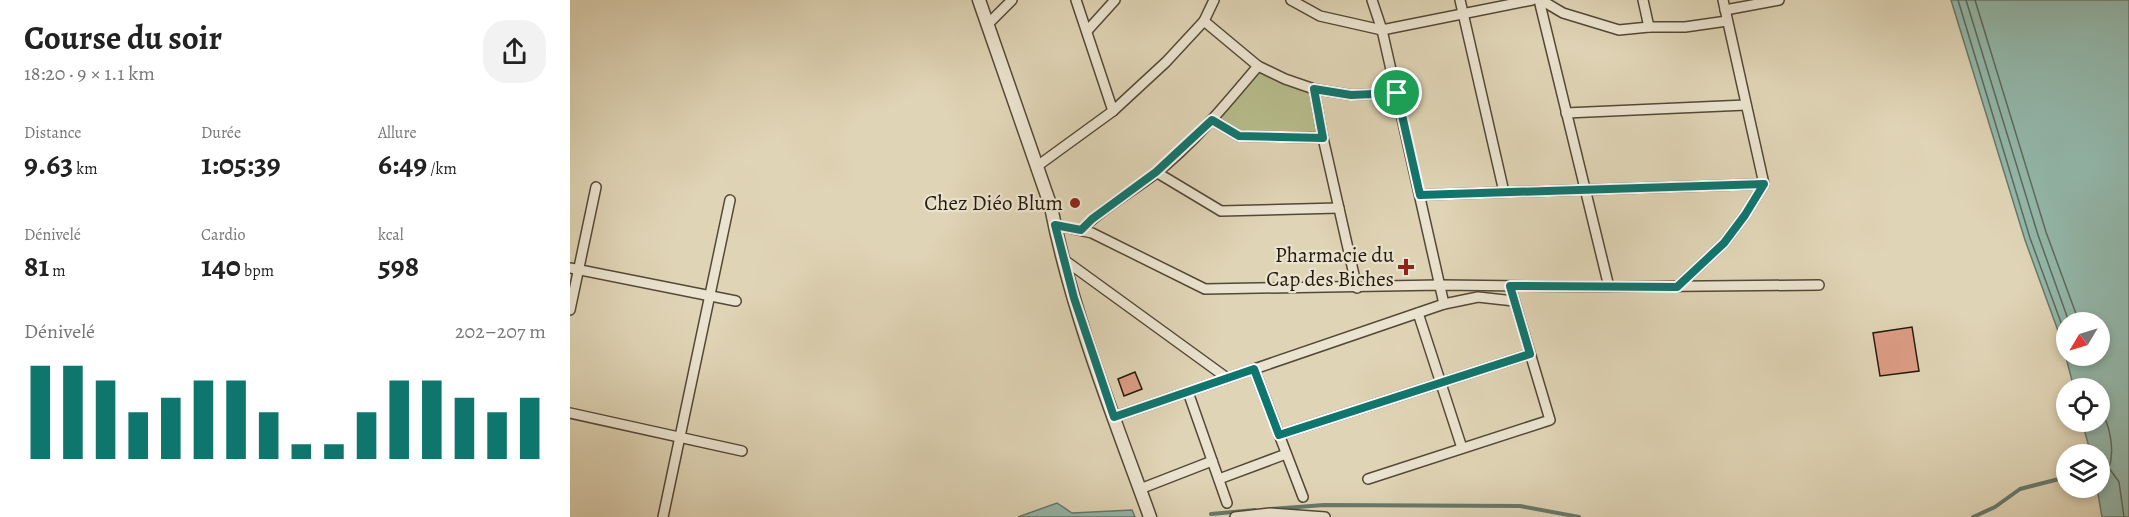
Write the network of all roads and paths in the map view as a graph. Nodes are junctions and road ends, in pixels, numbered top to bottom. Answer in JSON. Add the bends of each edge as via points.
{"nodes":[{"id":1,"x":979,"y":0,"type":"edge"},
{"id":2,"x":1012,"y":0,"type":"edge"},
{"id":3,"x":1076,"y":0,"type":"edge"},
{"id":4,"x":1115,"y":0,"type":"edge"},
{"id":5,"x":1214,"y":0,"type":"edge"},
{"id":6,"x":1291,"y":0,"type":"edge"},
{"id":7,"x":1372,"y":0,"type":"edge"},
{"id":8,"x":1460,"y":0,"type":"edge"},
{"id":9,"x":1532,"y":0,"type":"edge"},
{"id":10,"x":1540,"y":0,"type":"edge"},
{"id":11,"x":1643,"y":0,"type":"edge"},
{"id":12,"x":1779,"y":0,"type":"edge"},
{"id":13,"x":1724,"y":5,"type":"edge"},
{"id":14,"x":1463,"y":14,"type":"junction"},
{"id":15,"x":1204,"y":21,"type":"junction"},
{"id":16,"x":1727,"y":21,"type":"junction"},
{"id":17,"x":987,"y":25,"type":"junction"},
{"id":18,"x":1649,"y":27,"type":"junction"},
{"id":19,"x":1382,"y":30,"type":"junction"},
{"id":20,"x":1087,"y":31,"type":"junction"},
{"id":21,"x":1257,"y":66,"type":"junction"},
{"id":22,"x":1314,"y":89,"type":"junction"},
{"id":23,"x":1397,"y":93,"type":"junction"},
{"id":24,"x":1746,"y":105,"type":"junction"},
{"id":25,"x":1113,"y":111,"type":"junction"},
{"id":26,"x":1566,"y":112,"type":"junction"},
{"id":27,"x":1212,"y":120,"type":"junction"},
{"id":28,"x":1323,"y":138,"type":"junction"},
{"id":29,"x":1036,"y":167,"type":"junction"},
{"id":30,"x":1156,"y":172,"type":"junction"},
{"id":31,"x":1764,"y":184,"type":"junction"},
{"id":32,"x":596,"y":188,"type":"dead end"},
{"id":33,"x":1585,"y":190,"type":"junction"},
{"id":34,"x":1504,"y":192,"type":"junction"},
{"id":35,"x":1420,"y":195,"type":"junction"},
{"id":36,"x":730,"y":200,"type":"dead end"},
{"id":37,"x":1339,"y":208,"type":"junction"},
{"id":38,"x":1055,"y":225,"type":"junction"},
{"id":39,"x":1081,"y":230,"type":"junction"},
{"id":40,"x":1063,"y":259,"type":"junction"},
{"id":41,"x":574,"y":269,"type":"edge"},
{"id":42,"x":1440,"y":285,"type":"junction"},
{"id":43,"x":1819,"y":285,"type":"dead end"},
{"id":44,"x":1510,"y":286,"type":"junction"},
{"id":45,"x":1609,"y":287,"type":"junction"},
{"id":46,"x":1677,"y":287,"type":"junction"},
{"id":47,"x":1357,"y":288,"type":"junction"},
{"id":48,"x":710,"y":296,"type":"junction"},
{"id":49,"x":736,"y":301,"type":"dead end"},
{"id":50,"x":1514,"y":302,"type":"junction"},
{"id":51,"x":1444,"y":304,"type":"junction"},
{"id":52,"x":570,"y":310,"type":"edge"},
{"id":53,"x":1418,"y":313,"type":"junction"},
{"id":54,"x":1530,"y":354,"type":"junction"},
{"id":55,"x":1254,"y":369,"type":"junction"},
{"id":56,"x":1227,"y":378,"type":"junction"},
{"id":57,"x":1441,"y":383,"type":"junction"},
{"id":58,"x":1188,"y":392,"type":"junction"},
{"id":59,"x":570,"y":413,"type":"edge"},
{"id":60,"x":1114,"y":417,"type":"junction"},
{"id":61,"x":1279,"y":435,"type":"junction"},
{"id":62,"x":680,"y":437,"type":"junction"},
{"id":63,"x":1462,"y":448,"type":"junction"},
{"id":64,"x":742,"y":451,"type":"dead end"},
{"id":65,"x":1286,"y":454,"type":"junction"},
{"id":66,"x":1212,"y":461,"type":"junction"},
{"id":67,"x":1368,"y":478,"type":"dead end"},
{"id":68,"x":1219,"y":479,"type":"junction"},
{"id":69,"x":1140,"y":489,"type":"junction"},
{"id":70,"x":1303,"y":497,"type":"dead end"},
{"id":71,"x":1227,"y":503,"type":"dead end"},
{"id":72,"x":663,"y":517,"type":"edge"},
{"id":73,"x":1150,"y":517,"type":"edge"},
{"id":74,"x":1235,"y":517,"type":"edge"},
{"id":75,"x":1314,"y":517,"type":"edge"},
{"id":76,"x":1325,"y":517,"type":"edge"}],
"edges":[{"from":1,"to":17,"type":"street"},
{"from":2,"to":17,"type":"street"},
{"from":3,"to":20,"type":"street"},
{"from":4,"to":20,"type":"street"},
{"from":5,"to":15,"type":"street"},
{"from":6,"to":19,"type":"street","via":[[1320,16]]},
{"from":7,"to":19,"type":"street"},
{"from":8,"to":14,"type":"street"},
{"from":9,"to":14,"type":"street"},
{"from":10,"to":18,"type":"street","via":[[1563,13],[1619,30]]},
{"from":10,"to":26,"type":"street"},
{"from":11,"to":18,"type":"street"},
{"from":12,"to":13,"type":"street"},
{"from":13,"to":16,"type":"street"},
{"from":14,"to":19,"type":"street"},
{"from":14,"to":34,"type":"street"},
{"from":15,"to":21,"type":"street"},
{"from":15,"to":25,"type":"street"},
{"from":16,"to":18,"type":"street"},
{"from":16,"to":24,"type":"street"},
{"from":17,"to":29,"type":"street"},
{"from":19,"to":23,"type":"street"},
{"from":20,"to":25,"type":"street"},
{"from":21,"to":22,"type":"street"},
{"from":21,"to":27,"type":"street"},
{"from":22,"to":23,"type":"street","via":[[1351,95]]},
{"from":22,"to":28,"type":"street"},
{"from":23,"to":35,"type":"street"},
{"from":24,"to":26,"type":"street"},
{"from":24,"to":31,"type":"street"},
{"from":25,"to":29,"type":"street"},
{"from":26,"to":33,"type":"street"},
{"from":27,"to":28,"type":"street","via":[[1239,136]]},
{"from":27,"to":30,"type":"street"},
{"from":28,"to":37,"type":"street"},
{"from":29,"to":38,"type":"street"},
{"from":30,"to":37,"type":"street","via":[[1221,212]]},
{"from":30,"to":39,"type":"street"},
{"from":31,"to":33,"type":"street"},
{"from":31,"to":46,"type":"street","via":[[1724,243]]},
{"from":32,"to":41,"type":"street"},
{"from":33,"to":34,"type":"street"},
{"from":33,"to":45,"type":"street"},
{"from":34,"to":35,"type":"street"},
{"from":35,"to":42,"type":"street"},
{"from":36,"to":48,"type":"street"},
{"from":37,"to":47,"type":"street"},
{"from":38,"to":39,"type":"street"},
{"from":38,"to":40,"type":"street"},
{"from":39,"to":47,"type":"street","via":[[1205,289]]},
{"from":40,"to":56,"type":"street"},
{"from":40,"to":60,"type":"street"},
{"from":41,"to":48,"type":"street"},
{"from":41,"to":52,"type":"street"},
{"from":42,"to":44,"type":"street"},
{"from":42,"to":47,"type":"street"},
{"from":42,"to":51,"type":"street"},
{"from":43,"to":46,"type":"street"},
{"from":44,"to":45,"type":"street"},
{"from":44,"to":50,"type":"street"},
{"from":45,"to":46,"type":"street"},
{"from":48,"to":49,"type":"street"},
{"from":48,"to":62,"type":"street"},
{"from":50,"to":51,"type":"street","via":[[1478,297]]},
{"from":50,"to":54,"type":"street"},
{"from":51,"to":53,"type":"street"},
{"from":53,"to":55,"type":"street"},
{"from":53,"to":57,"type":"street"},
{"from":54,"to":57,"type":"street"},
{"from":54,"to":63,"type":"street","via":[[1550,420]]},
{"from":55,"to":56,"type":"street"},
{"from":55,"to":61,"type":"street"},
{"from":56,"to":58,"type":"street"},
{"from":57,"to":61,"type":"street"},
{"from":57,"to":63,"type":"street"},
{"from":58,"to":60,"type":"street"},
{"from":58,"to":66,"type":"street"},
{"from":59,"to":62,"type":"street"},
{"from":60,"to":69,"type":"street"},
{"from":61,"to":65,"type":"street"},
{"from":62,"to":64,"type":"street"},
{"from":62,"to":72,"type":"street"},
{"from":63,"to":67,"type":"street"},
{"from":65,"to":68,"type":"street"},
{"from":65,"to":70,"type":"street"},
{"from":66,"to":68,"type":"street"},
{"from":66,"to":69,"type":"street"},
{"from":68,"to":71,"type":"street"},
{"from":69,"to":73,"type":"street"},
{"from":74,"to":75,"type":"street","via":[[1270,513]]},
{"from":75,"to":76,"type":"street"}]}
